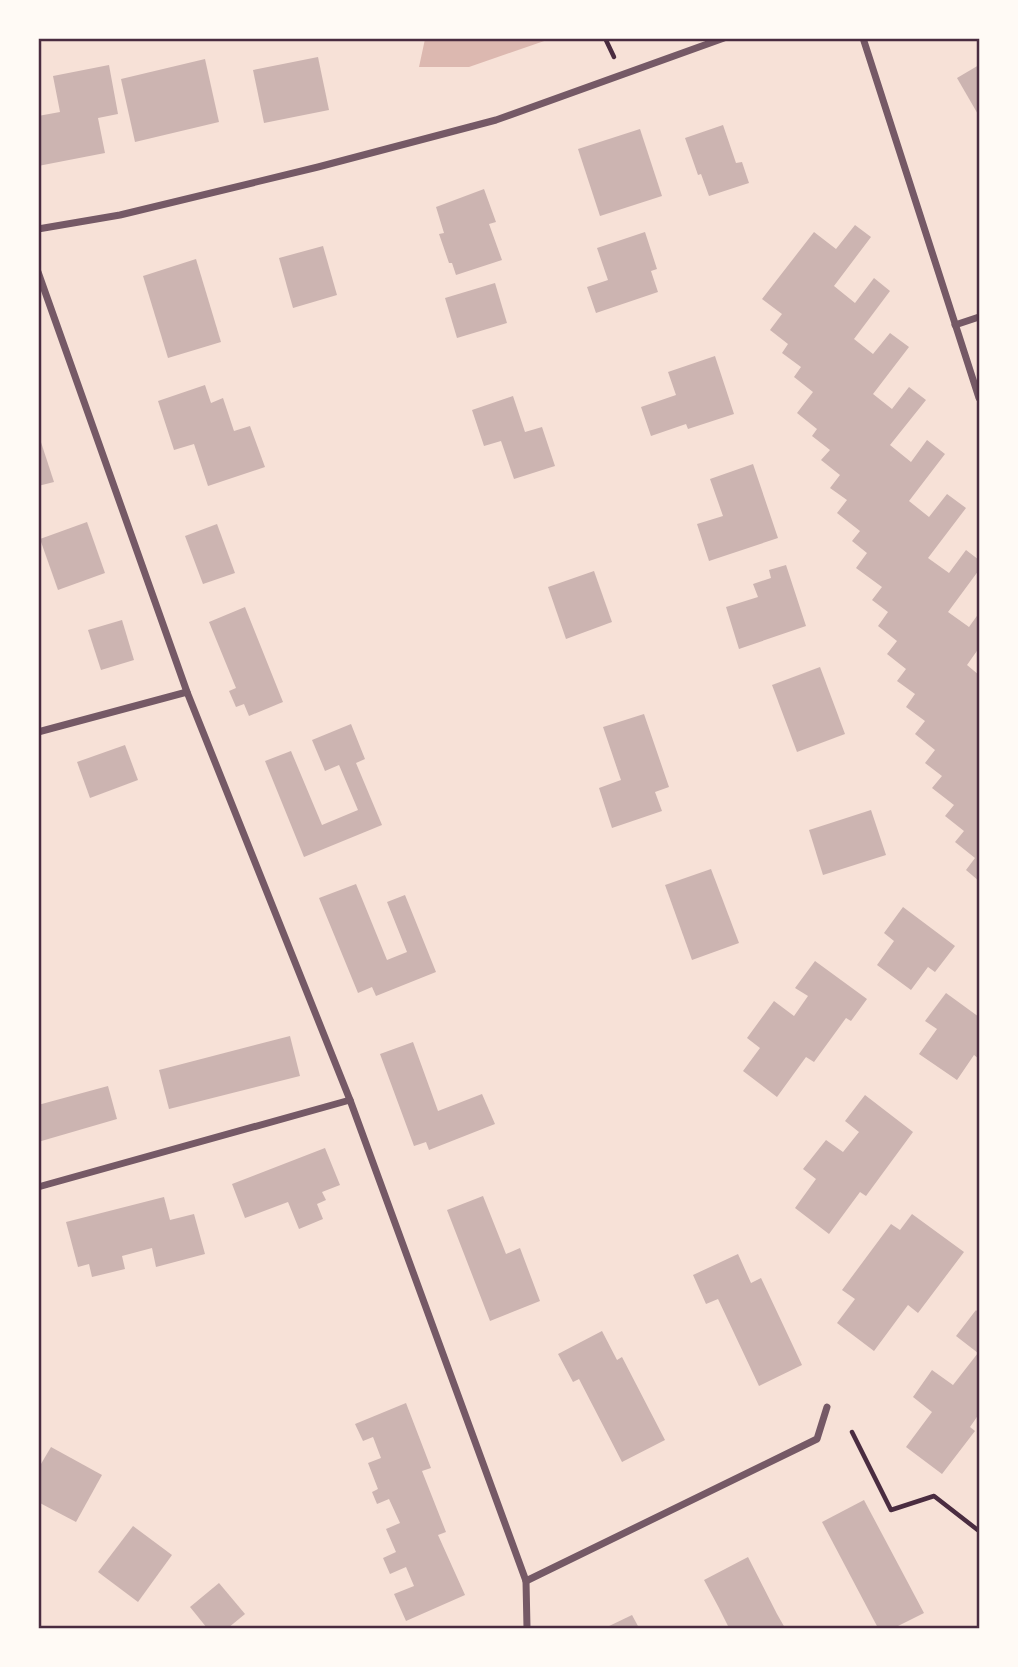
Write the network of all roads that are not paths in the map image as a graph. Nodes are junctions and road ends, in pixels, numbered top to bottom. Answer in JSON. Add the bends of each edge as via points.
{"nodes":[{"id":1,"x":724,"y":38,"type":"edge"},
{"id":2,"x":863,"y":38,"type":"edge"},
{"id":3,"x":38,"y":229,"type":"edge"},
{"id":4,"x":38,"y":272,"type":"edge"},
{"id":5,"x":979,"y":317,"type":"edge"},
{"id":6,"x":955,"y":325,"type":"junction"},
{"id":7,"x":979,"y":398,"type":"edge"},
{"id":8,"x":187,"y":692,"type":"junction"},
{"id":9,"x":38,"y":732,"type":"edge"},
{"id":10,"x":349,"y":1100,"type":"junction"},
{"id":11,"x":38,"y":1187,"type":"edge"},
{"id":12,"x":827,"y":1407,"type":"dead end"},
{"id":13,"x":526,"y":1581,"type":"junction"},
{"id":14,"x":527,"y":1629,"type":"edge"}],
"edges":[{"from":1,"to":3,"type":"street","via":[[496,120],[120,215]]},
{"from":2,"to":6,"type":"street"},
{"from":4,"to":8,"type":"street"},
{"from":5,"to":6,"type":"street"},
{"from":6,"to":7,"type":"street"},
{"from":8,"to":9,"type":"street"},
{"from":8,"to":10,"type":"street"},
{"from":10,"to":11,"type":"street"},
{"from":10,"to":13,"type":"street"},
{"from":12,"to":13,"type":"street","via":[[817,1439]]},
{"from":13,"to":14,"type":"street"}]}
